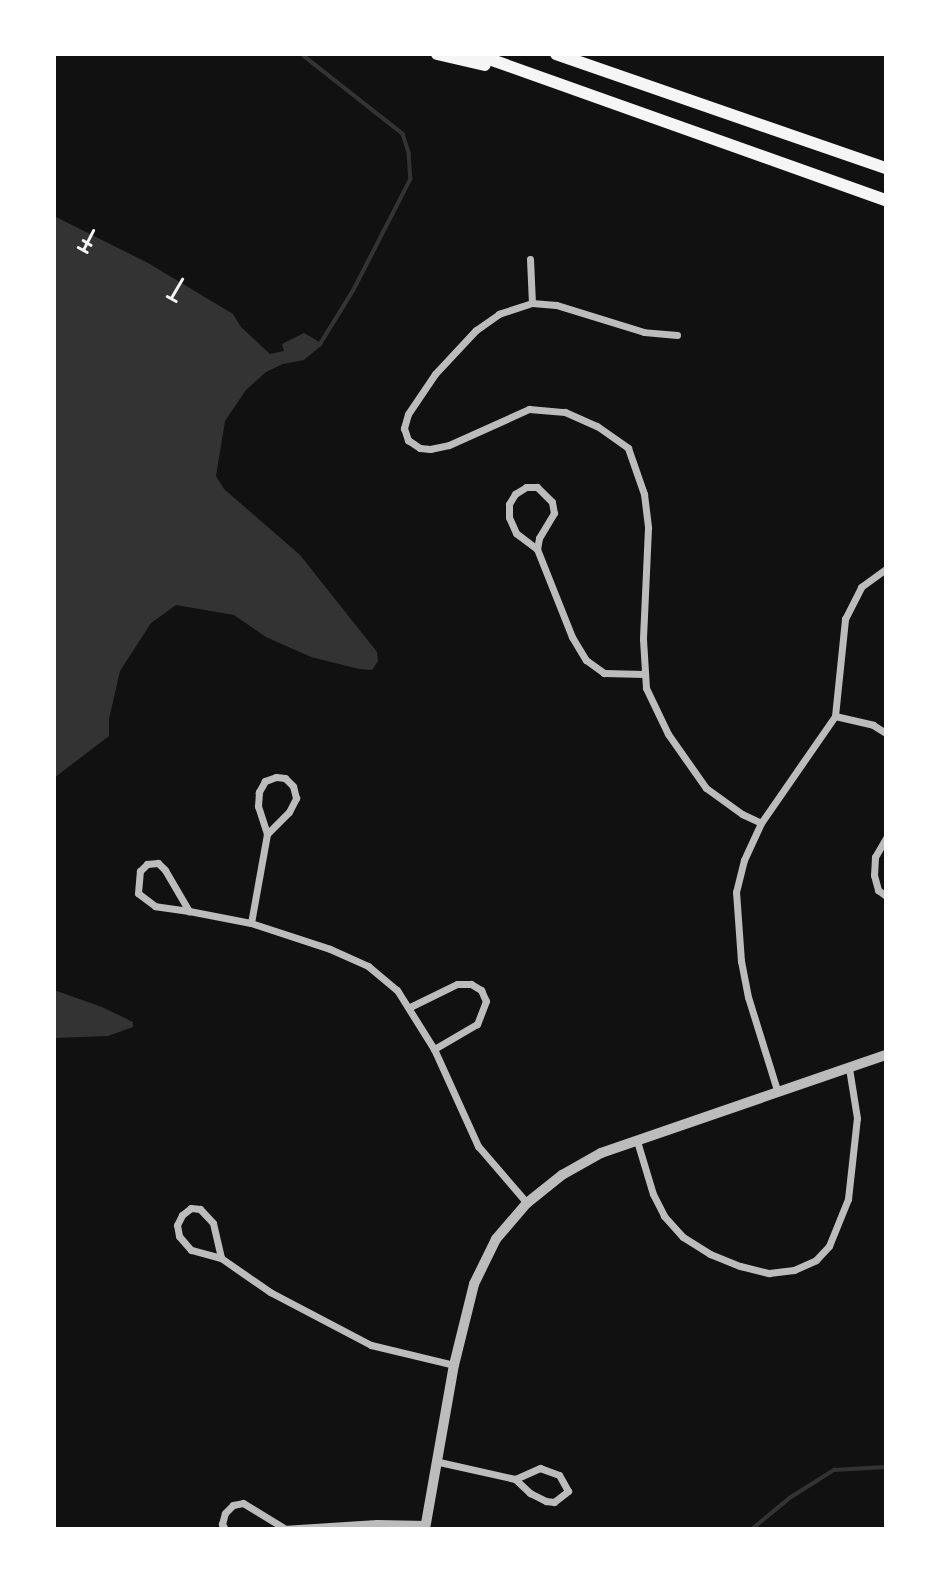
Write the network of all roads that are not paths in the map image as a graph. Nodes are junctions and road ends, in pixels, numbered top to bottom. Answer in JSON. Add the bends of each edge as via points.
{"nodes":[{"id":1,"x":437,"y":54,"type":"edge"},
{"id":2,"x":475,"y":54,"type":"edge"},
{"id":3,"x":556,"y":54,"type":"edge"},
{"id":4,"x":530,"y":75,"type":"junction"},
{"id":5,"x":886,"y":168,"type":"edge"},
{"id":6,"x":886,"y":200,"type":"edge"},
{"id":7,"x":530,"y":259,"type":"dead end"},
{"id":8,"x":532,"y":303,"type":"junction"},
{"id":9,"x":677,"y":335,"type":"dead end"},
{"id":10,"x":537,"y":549,"type":"junction"},
{"id":11,"x":886,"y":569,"type":"edge"},
{"id":12,"x":644,"y":674,"type":"junction"},
{"id":13,"x":835,"y":716,"type":"junction"},
{"id":14,"x":886,"y":733,"type":"edge"},
{"id":15,"x":761,"y":823,"type":"junction"},
{"id":16,"x":267,"y":834,"type":"junction"},
{"id":17,"x":886,"y":838,"type":"edge"},
{"id":18,"x":886,"y":896,"type":"edge"},
{"id":19,"x":189,"y":911,"type":"junction"},
{"id":20,"x":251,"y":923,"type":"junction"},
{"id":21,"x":410,"y":1007,"type":"junction"},
{"id":22,"x":433,"y":1049,"type":"junction"},
{"id":23,"x":886,"y":1055,"type":"edge"},
{"id":24,"x":849,"y":1068,"type":"junction"},
{"id":25,"x":777,"y":1090,"type":"junction"},
{"id":26,"x":637,"y":1141,"type":"junction"},
{"id":27,"x":527,"y":1203,"type":"junction"},
{"id":28,"x":221,"y":1258,"type":"junction"},
{"id":29,"x":454,"y":1366,"type":"junction"},
{"id":30,"x":439,"y":1462,"type":"junction"},
{"id":31,"x":515,"y":1479,"type":"junction"},
{"id":32,"x":425,"y":1527,"type":"edge"},
{"id":33,"x":284,"y":1528,"type":"edge"},
{"id":34,"x":225,"y":1529,"type":"edge"}],
"edges":[{"from":1,"to":4,"type":"main road"},
{"from":2,"to":4,"type":"main road"},
{"from":3,"to":5,"type":"main road"},
{"from":4,"to":6,"type":"main road"},
{"from":7,"to":8,"type":"street"},
{"from":8,"to":9,"type":"street","via":[[556,305],[643,332]]},
{"from":8,"to":12,"type":"street","via":[[499,314],[454,352],[420,394],[404,428],[408,440],[430,449],[529,409],[565,412],[597,426],[628,448],[644,494],[649,528]]},
{"from":10,"to":10,"type":"street","via":[[554,513],[546,494],[537,487],[526,487],[509,504],[509,517],[516,533]]},
{"from":10,"to":12,"type":"street","via":[[572,637],[586,660],[604,673]]},
{"from":11,"to":13,"type":"street","via":[[860,587],[845,619]]},
{"from":12,"to":15,"type":"street","via":[[668,734],[706,788]]},
{"from":13,"to":14,"type":"street"},
{"from":13,"to":15,"type":"street"},
{"from":15,"to":25,"type":"street","via":[[736,892],[738,926],[748,997]]},
{"from":16,"to":16,"type":"street","via":[[296,798],[285,778],[265,781],[259,792],[258,806]]},
{"from":16,"to":20,"type":"street"},
{"from":17,"to":18,"type":"street","via":[[875,856],[874,875],[878,890]]},
{"from":19,"to":19,"type":"street","via":[[155,906],[138,893],[140,871],[146,864],[158,863],[165,870]]},
{"from":19,"to":20,"type":"street"},
{"from":20,"to":21,"type":"street","via":[[368,966]]},
{"from":21,"to":22,"type":"street"},
{"from":21,"to":22,"type":"street","via":[[457,984],[481,990],[486,1001],[477,1024]]},
{"from":22,"to":27,"type":"street","via":[[478,1146]]},
{"from":23,"to":24,"type":"street"},
{"from":24,"to":25,"type":"street"},
{"from":24,"to":26,"type":"street","via":[[858,1118],[848,1199],[829,1246],[816,1261],[794,1270],[769,1273],[740,1266],[683,1237],[664,1216],[653,1194]]},
{"from":25,"to":26,"type":"street"},
{"from":26,"to":27,"type":"street","via":[[601,1153],[562,1175]]},
{"from":27,"to":29,"type":"street","via":[[496,1239],[474,1284]]},
{"from":28,"to":28,"type":"street","via":[[191,1250],[179,1236],[177,1225],[191,1208],[200,1209],[213,1223]]},
{"from":28,"to":29,"type":"street","via":[[270,1292],[371,1345]]},
{"from":29,"to":30,"type":"street"},
{"from":30,"to":31,"type":"street"},
{"from":30,"to":32,"type":"street"},
{"from":31,"to":31,"type":"street","via":[[530,1493],[554,1502],[568,1491],[559,1475],[540,1468]]},
{"from":32,"to":33,"type":"street"},
{"from":33,"to":34,"type":"street","via":[[243,1503],[225,1513]]}]}
